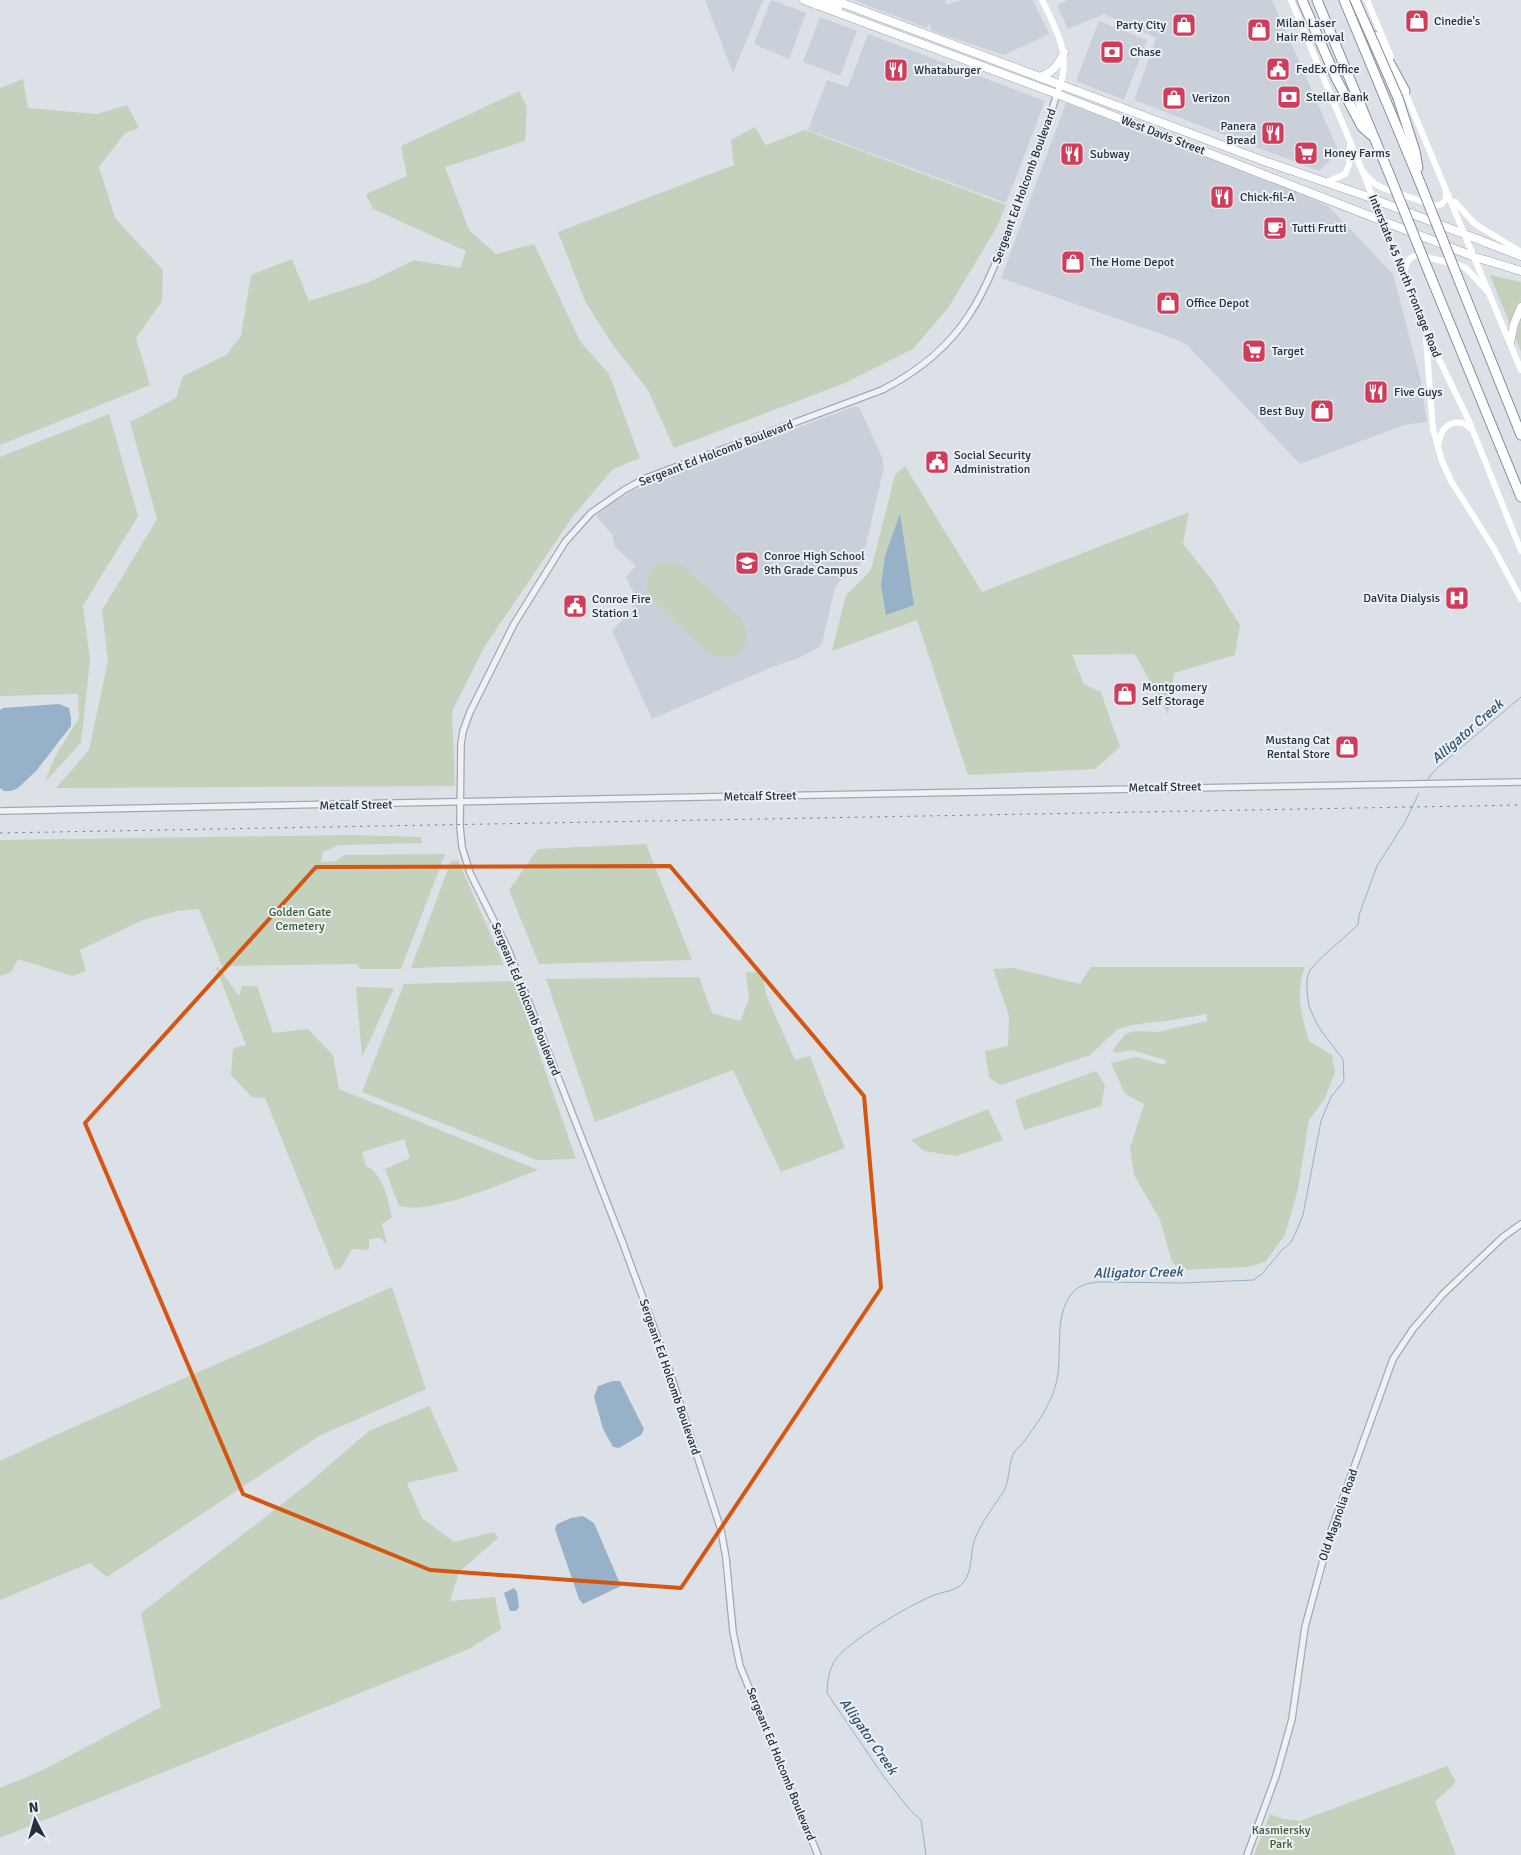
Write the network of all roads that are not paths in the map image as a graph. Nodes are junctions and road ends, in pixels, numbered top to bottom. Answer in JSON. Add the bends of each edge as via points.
{"nodes":[{"id":1,"x":804,"y":0,"type":"edge"},
{"id":2,"x":834,"y":0,"type":"edge"},
{"id":3,"x":1042,"y":0,"type":"edge"},
{"id":4,"x":1291,"y":0,"type":"edge"},
{"id":5,"x":1302,"y":0,"type":"edge"},
{"id":6,"x":1317,"y":0,"type":"edge"},
{"id":7,"x":1344,"y":0,"type":"edge"},
{"id":8,"x":1355,"y":0,"type":"edge"},
{"id":9,"x":1366,"y":0,"type":"edge"},
{"id":10,"x":816,"y":4,"type":"junction"},
{"id":11,"x":874,"y":15,"type":"junction"},
{"id":12,"x":1064,"y":52,"type":"junction"},
{"id":13,"x":1040,"y":77,"type":"junction"},
{"id":14,"x":1061,"y":85,"type":"junction"},
{"id":15,"x":1405,"y":91,"type":"junction"},
{"id":16,"x":1057,"y":94,"type":"junction"},
{"id":17,"x":1374,"y":138,"type":"junction"},
{"id":18,"x":1350,"y":142,"type":"junction"},
{"id":19,"x":1362,"y":170,"type":"junction"},
{"id":20,"x":1327,"y":182,"type":"junction"},
{"id":21,"x":1421,"y":185,"type":"junction"},
{"id":22,"x":1447,"y":189,"type":"junction"},
{"id":23,"x":1450,"y":196,"type":"junction"},
{"id":24,"x":1373,"y":199,"type":"junction"},
{"id":25,"x":1382,"y":222,"type":"junction"},
{"id":26,"x":1466,"y":234,"type":"junction"},
{"id":27,"x":1521,"y":252,"type":"edge"},
{"id":28,"x":1521,"y":256,"type":"edge"},
{"id":29,"x":1475,"y":258,"type":"junction"},
{"id":30,"x":1521,"y":271,"type":"edge"},
{"id":31,"x":1404,"y":275,"type":"junction"},
{"id":32,"x":1491,"y":296,"type":"junction"},
{"id":33,"x":1521,"y":307,"type":"edge"},
{"id":34,"x":1424,"y":330,"type":"junction"},
{"id":35,"x":1510,"y":343,"type":"junction"},
{"id":36,"x":1521,"y":370,"type":"edge"},
{"id":37,"x":1474,"y":432,"type":"junction"},
{"id":38,"x":1521,"y":435,"type":"edge"},
{"id":39,"x":1438,"y":444,"type":"junction"},
{"id":40,"x":1521,"y":497,"type":"edge"},
{"id":41,"x":1521,"y":551,"type":"edge"},
{"id":42,"x":1521,"y":599,"type":"edge"},
{"id":43,"x":1521,"y":782,"type":"edge"},
{"id":44,"x":461,"y":803,"type":"junction"},
{"id":45,"x":0,"y":811,"type":"edge"},
{"id":46,"x":1521,"y":1224,"type":"edge"},
{"id":47,"x":818,"y":1855,"type":"edge"},
{"id":48,"x":1247,"y":1855,"type":"edge"}],
"edges":[{"from":1,"to":10,"type":"main road","name":"West Davis Street"},
{"from":2,"to":11,"type":"main road","name":"West Davis Street"},
{"from":3,"to":12,"type":"main road"},
{"from":4,"to":18,"type":"main road","name":"Interstate 45 North Frontage Road"},
{"from":5,"to":17,"type":"highway","via":[[1336,78],[1362,127]]},
{"from":6,"to":17,"type":"highway"},
{"from":7,"to":21,"type":"highway"},
{"from":8,"to":15,"type":"highway"},
{"from":8,"to":21,"type":"highway","bridge":true,"via":[[1398,98],[1415,151]]},
{"from":9,"to":15,"type":"main road"},
{"from":10,"to":11,"type":"main road","via":[[824,1],[861,14]]},
{"from":10,"to":16,"type":"main road","name":"West Davis Street"},
{"from":11,"to":13,"type":"main road","name":"West Davis Street"},
{"from":12,"to":13,"type":"main road","via":[[1052,72]]},
{"from":12,"to":14,"type":"main road"},
{"from":13,"to":14,"type":"main road","name":"West Davis Street"},
{"from":14,"to":16,"type":"main road"},
{"from":14,"to":20,"type":"main road","name":"West Davis Street"},
{"from":15,"to":22,"type":"main road"},
{"from":16,"to":25,"type":"main road","name":"West Davis Street"},
{"from":16,"to":44,"type":"street","name":"Sergeant Ed Holcomb Boulevard","via":[[987,284],[972,313],[937,353],[918,370],[882,390],[646,478],[609,499],[576,528],[514,624],[470,712],[461,744]]},
{"from":17,"to":40,"type":"highway","bridge":true},
{"from":18,"to":19,"type":"main road","name":"Interstate 45 North Frontage Road"},
{"from":18,"to":20,"type":"main road","via":[[1349,165],[1345,174]]},
{"from":19,"to":22,"type":"main road","via":[[1375,184],[1436,206],[1446,199]]},
{"from":19,"to":24,"type":"main road","name":"Interstate 45 North Frontage Road"},
{"from":20,"to":24,"type":"main road","name":"West Davis Street"},
{"from":21,"to":38,"type":"highway","bridge":true},
{"from":22,"to":23,"type":"main road"},
{"from":23,"to":26,"type":"main road"},
{"from":23,"to":27,"type":"main road","via":[[1476,224]]},
{"from":24,"to":25,"type":"main road","name":"Interstate 45 North Frontage Road"},
{"from":24,"to":26,"type":"main road","name":"West Davis Street"},
{"from":25,"to":29,"type":"main road","name":"West Davis Street"},
{"from":25,"to":31,"type":"main road","name":"Interstate 45 North Frontage Road"},
{"from":26,"to":28,"type":"main road","name":"West Davis Street"},
{"from":26,"to":29,"type":"main road"},
{"from":29,"to":30,"type":"main road","name":"West Davis Street"},
{"from":29,"to":32,"type":"main road"},
{"from":31,"to":32,"type":"main road","via":[[1407,261],[1418,254],[1466,268]]},
{"from":31,"to":34,"type":"main road","name":"Interstate 45 North Frontage Road"},
{"from":32,"to":35,"type":"main road"},
{"from":33,"to":35,"type":"main road"},
{"from":34,"to":37,"type":"main road","name":"Interstate 45 North Frontage Road"},
{"from":34,"to":39,"type":"main road","via":[[1433,428]]},
{"from":35,"to":36,"type":"main road"},
{"from":37,"to":39,"type":"main road","via":[[1466,424],[1451,424],[1444,429]]},
{"from":37,"to":41,"type":"main road","name":"Interstate 45 North Frontage Road"},
{"from":39,"to":42,"type":"main road","via":[[1451,481]]},
{"from":43,"to":44,"type":"street","name":"Metcalf Street"},
{"from":44,"to":45,"type":"street","name":"Metcalf Street"},
{"from":44,"to":47,"type":"street","name":"Sergeant Ed Holcomb Boulevard","via":[[462,847],[470,873],[512,958],[668,1366],[721,1530],[732,1632],[740,1666]]},
{"from":46,"to":48,"type":"street","name":"Old Magnolia Road","via":[[1443,1294],[1393,1359],[1331,1531],[1305,1627],[1292,1719],[1276,1776]]}]}
